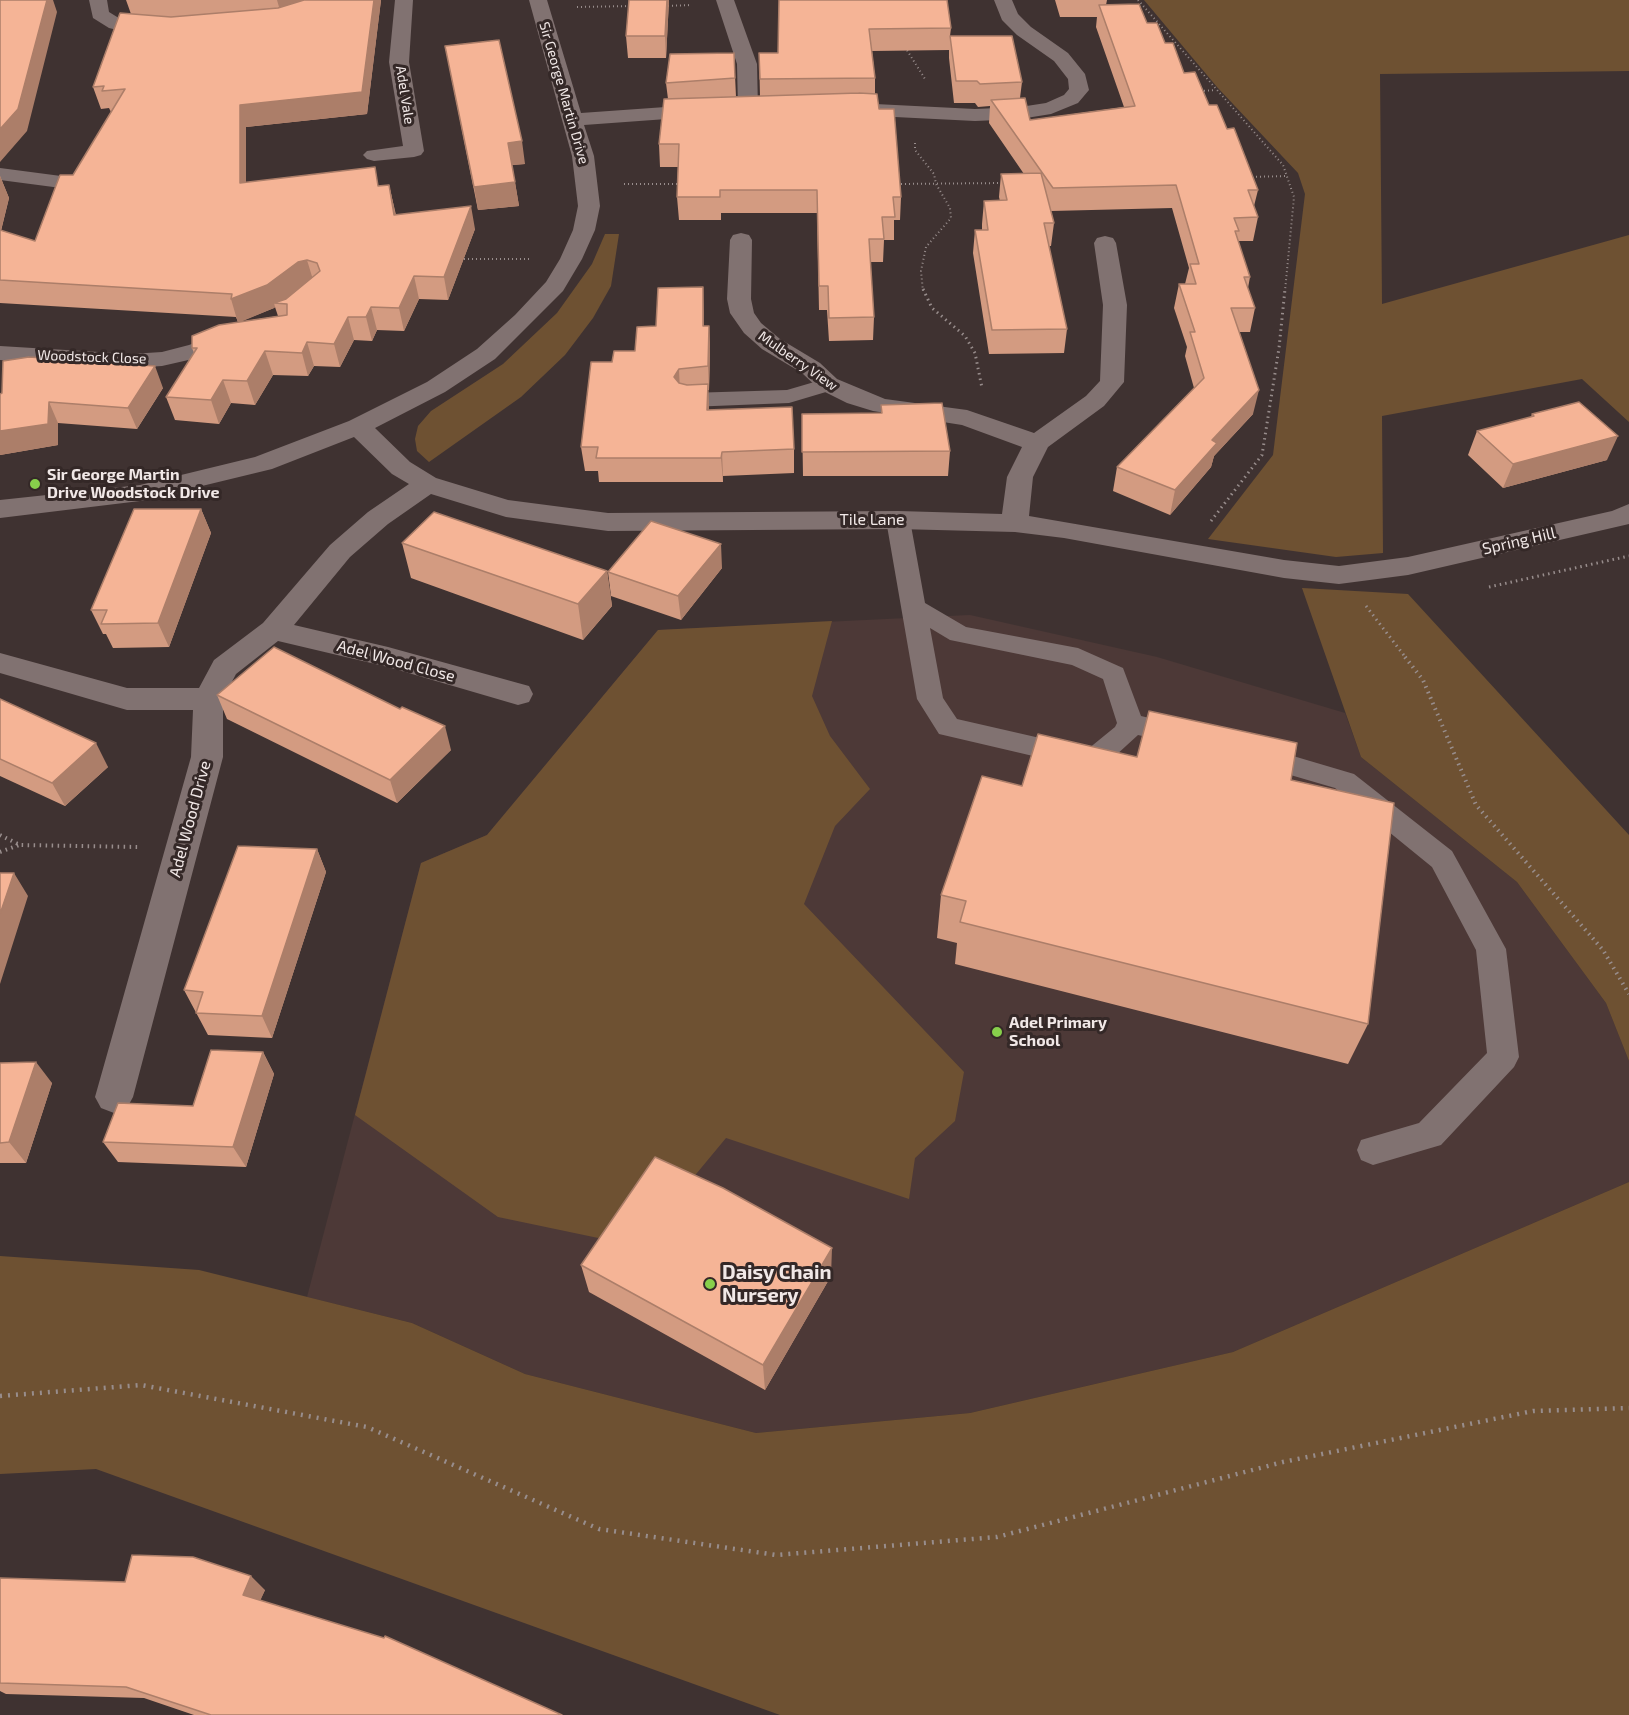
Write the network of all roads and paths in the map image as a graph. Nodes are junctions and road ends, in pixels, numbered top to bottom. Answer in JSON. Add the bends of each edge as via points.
{"nodes":[{"id":1,"x":98,"y":0,"type":"edge"},
{"id":2,"x":404,"y":0,"type":"edge"},
{"id":3,"x":1003,"y":0,"type":"edge"},
{"id":4,"x":1138,"y":0,"type":"edge"},
{"id":5,"x":726,"y":2,"type":"edge"},
{"id":6,"x":539,"y":4,"type":"edge"},
{"id":7,"x":634,"y":6,"type":"edge"},
{"id":8,"x":657,"y":6,"type":"edge"},
{"id":9,"x":178,"y":30,"type":"edge"},
{"id":10,"x":899,"y":38,"type":"edge"},
{"id":11,"x":1216,"y":90,"type":"junction"},
{"id":12,"x":1193,"y":91,"type":"edge"},
{"id":13,"x":815,"y":108,"type":"edge"},
{"id":14,"x":748,"y":109,"type":"junction"},
{"id":15,"x":770,"y":109,"type":"edge"},
{"id":16,"x":914,"y":112,"type":"junction"},
{"id":17,"x":948,"y":115,"type":"junction"},
{"id":18,"x":573,"y":120,"type":"junction"},
{"id":19,"x":374,"y":155,"type":"dead end"},
{"id":20,"x":0,"y":174,"type":"edge"},
{"id":21,"x":1288,"y":176,"type":"junction"},
{"id":22,"x":1241,"y":177,"type":"edge"},
{"id":23,"x":61,"y":182,"type":"edge"},
{"id":24,"x":1006,"y":183,"type":"edge"},
{"id":25,"x":587,"y":184,"type":"junction"},
{"id":26,"x":692,"y":184,"type":"edge"},
{"id":27,"x":889,"y":184,"type":"edge"},
{"id":28,"x":936,"y":184,"type":"junction"},
{"id":29,"x":741,"y":240,"type":"dead end"},
{"id":30,"x":1105,"y":243,"type":"dead end"},
{"id":31,"x":459,"y":259,"type":"edge"},
{"id":32,"x":571,"y":259,"type":"junction"},
{"id":33,"x":250,"y":328,"type":"edge"},
{"id":34,"x":0,"y":353,"type":"edge"},
{"id":35,"x":828,"y":384,"type":"junction"},
{"id":36,"x":689,"y":400,"type":"edge"},
{"id":37,"x":358,"y":426,"type":"junction"},
{"id":38,"x":989,"y":426,"type":"junction"},
{"id":39,"x":1036,"y":443,"type":"junction"},
{"id":40,"x":427,"y":484,"type":"junction"},
{"id":41,"x":0,"y":509,"type":"edge"},
{"id":42,"x":1629,"y":513,"type":"edge"},
{"id":43,"x":898,"y":520,"type":"junction"},
{"id":44,"x":1015,"y":523,"type":"junction"},
{"id":45,"x":1186,"y":552,"type":"junction"},
{"id":46,"x":1408,"y":566,"type":"joint"},
{"id":47,"x":1339,"y":575,"type":"junction"},
{"id":48,"x":913,"y":607,"type":"junction"},
{"id":49,"x":273,"y":630,"type":"junction"},
{"id":50,"x":0,"y":663,"type":"edge"},
{"id":51,"x":518,"y":694,"type":"dead end"},
{"id":52,"x":208,"y":699,"type":"junction"},
{"id":53,"x":1130,"y":723,"type":"junction"},
{"id":54,"x":0,"y":835,"type":"edge"},
{"id":55,"x":20,"y":844,"type":"junction"},
{"id":56,"x":182,"y":848,"type":"junction"},
{"id":57,"x":0,"y":852,"type":"edge"},
{"id":58,"x":1629,"y":994,"type":"edge"},
{"id":59,"x":114,"y":1097,"type":"dead end"},
{"id":60,"x":1373,"y":1150,"type":"dead end"},
{"id":61,"x":0,"y":1396,"type":"edge"},
{"id":62,"x":1629,"y":1408,"type":"edge"}],
"edges":[{"from":1,"to":9,"type":"street","via":[[100,14],[116,24]]},
{"from":2,"to":19,"type":"street","name":"Adel Vale","via":[[399,62],[414,151]]},
{"from":3,"to":17,"type":"street","via":[[1009,16],[1070,66],[1078,78],[1079,90],[1071,99],[1051,108]]},
{"from":4,"to":11,"type":"path"},
{"from":5,"to":8,"type":"path"},
{"from":5,"to":14,"type":"street","via":[[747,64]]},
{"from":6,"to":7,"type":"path"},
{"from":6,"to":18,"type":"street","name":"Sir George Martin Drive"},
{"from":10,"to":17,"type":"path"},
{"from":11,"to":12,"type":"path"},
{"from":11,"to":21,"type":"path"},
{"from":13,"to":16,"type":"street"},
{"from":14,"to":15,"type":"street"},
{"from":14,"to":18,"type":"street"},
{"from":16,"to":17,"type":"street"},
{"from":16,"to":28,"type":"path","via":[[915,150],[934,174]]},
{"from":18,"to":25,"type":"street","name":"Sir George Martin Drive"},
{"from":20,"to":23,"type":"street"},
{"from":21,"to":22,"type":"path"},
{"from":21,"to":45,"type":"path","via":[[1294,197],[1279,348],[1262,455]]},
{"from":24,"to":28,"type":"path"},
{"from":25,"to":26,"type":"path"},
{"from":25,"to":32,"type":"street","name":"Sir George Martin Drive","via":[[589,206],[584,230]]},
{"from":27,"to":28,"type":"path"},
{"from":28,"to":38,"type":"path","via":[[950,208],[951,218],[926,247],[921,271],[923,291],[932,308],[965,336],[975,353]]},
{"from":29,"to":35,"type":"street","name":"Mulberry View","via":[[742,313],[771,344],[811,368]]},
{"from":30,"to":39,"type":"street","via":[[1115,305],[1112,382],[1095,400]]},
{"from":31,"to":32,"type":"path"},
{"from":32,"to":37,"type":"street","name":"Sir George Martin Drive","via":[[555,285],[486,354],[436,387]]},
{"from":33,"to":34,"type":"street","name":"Woodstock Close","via":[[197,351],[162,359],[131,361]]},
{"from":35,"to":36,"type":"lane","via":[[789,396]]},
{"from":35,"to":38,"type":"street","name":"Mulberry View","via":[[882,406],[937,412]]},
{"from":37,"to":40,"type":"street","name":"Tile Lane","via":[[401,468]]},
{"from":37,"to":41,"type":"street","name":"Sir George Martin Drive","via":[[263,463],[140,493]]},
{"from":38,"to":39,"type":"street","name":"Mulberry View"},
{"from":39,"to":44,"type":"street","via":[[1020,477]]},
{"from":40,"to":43,"type":"street","name":"Tile Lane","via":[[506,508],[608,522]]},
{"from":40,"to":49,"type":"street","name":"Adel Wood Drive","via":[[340,551]]},
{"from":42,"to":46,"type":"street","name":"Spring Hill"},
{"from":43,"to":44,"type":"street","name":"Tile Lane"},
{"from":43,"to":48,"type":"lane"},
{"from":44,"to":45,"type":"street","name":"Tile Lane"},
{"from":45,"to":47,"type":"street","name":"Tile Lane"},
{"from":46,"to":47,"type":"street","name":"Tile Lane"},
{"from":47,"to":58,"type":"path","via":[[1423,681],[1476,805],[1603,950]]},
{"from":48,"to":53,"type":"lane","via":[[959,634],[1078,657],[1114,674]]},
{"from":48,"to":53,"type":"lane","via":[[930,699],[948,727],[1094,760],[1126,733]]},
{"from":49,"to":51,"type":"street","name":"Adel Wood Close"},
{"from":49,"to":52,"type":"street","name":"Adel Wood Drive","via":[[225,667]]},
{"from":50,"to":52,"type":"street","via":[[127,699]]},
{"from":52,"to":56,"type":"street","name":"Adel Wood Drive","via":[[207,757]]},
{"from":53,"to":60,"type":"lane","via":[[1344,781],[1442,859],[1491,949],[1503,1057],[1429,1136]]},
{"from":54,"to":55,"type":"path"},
{"from":55,"to":56,"type":"path"},
{"from":55,"to":57,"type":"path"},
{"from":56,"to":59,"type":"street","name":"Adel Wood Drive"},
{"from":61,"to":62,"type":"path","via":[[141,1385],[367,1427],[599,1529],[776,1555],[996,1537],[1283,1462],[1533,1411]]}]}
